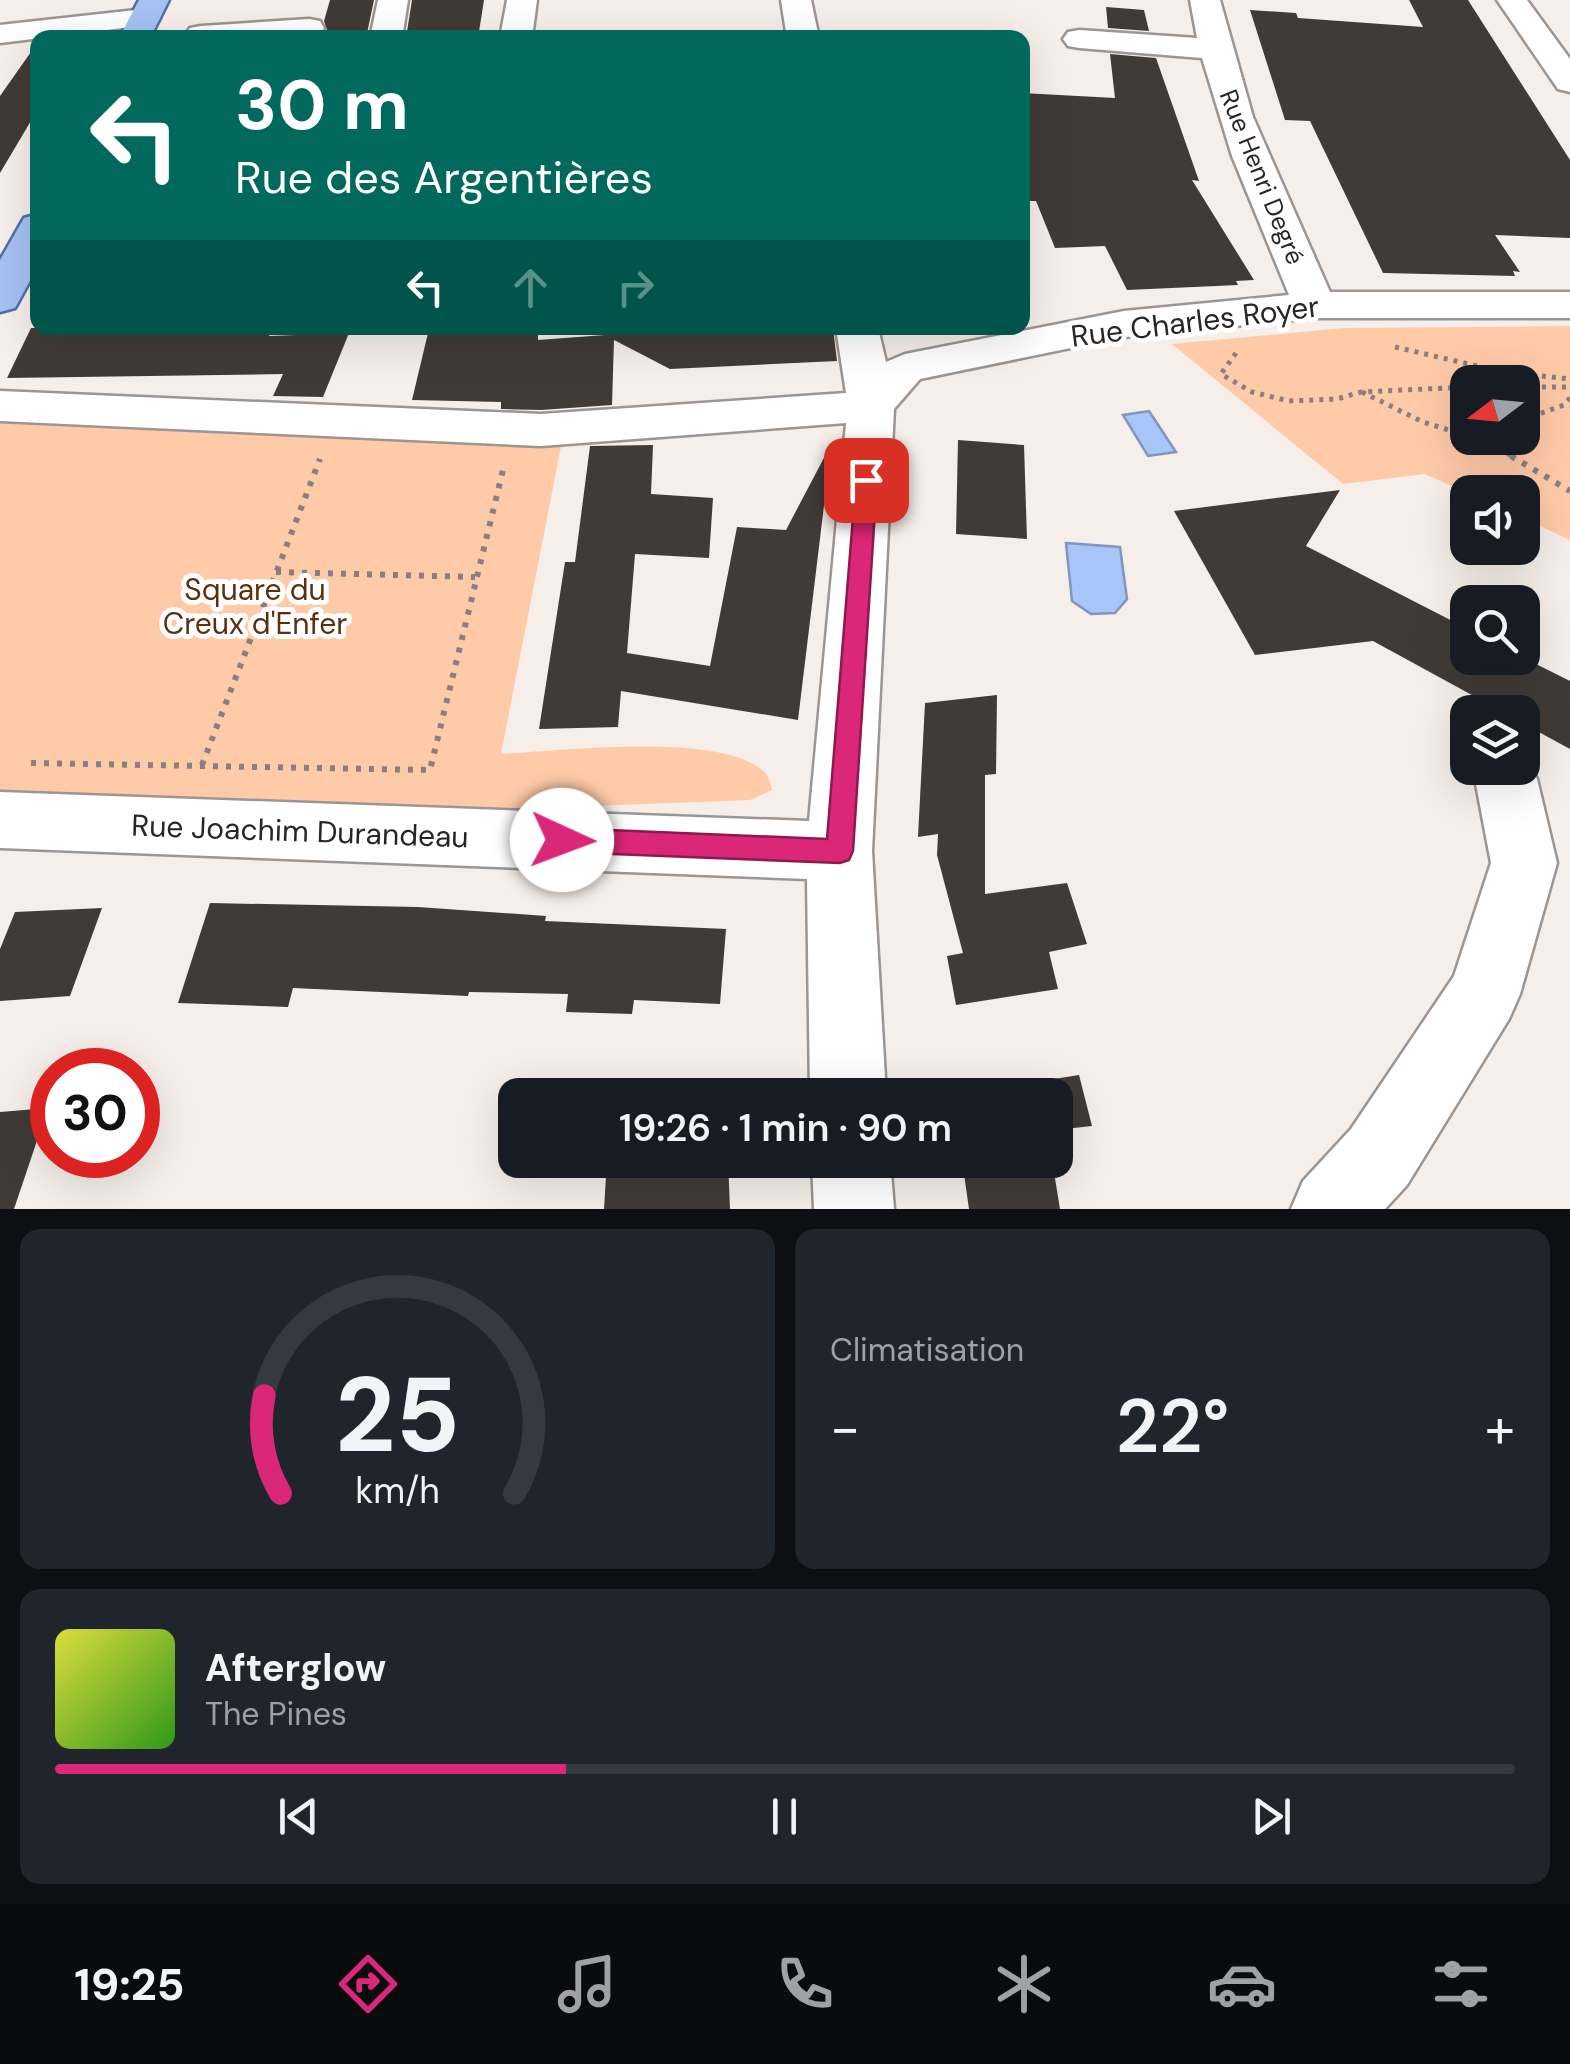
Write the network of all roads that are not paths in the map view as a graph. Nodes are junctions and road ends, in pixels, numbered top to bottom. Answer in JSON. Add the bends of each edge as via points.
{"nodes":[{"id":1,"x":393,"y":0,"type":"edge"},
{"id":2,"x":522,"y":0,"type":"edge"},
{"id":3,"x":796,"y":0,"type":"edge"},
{"id":4,"x":1205,"y":0,"type":"edge"},
{"id":5,"x":1512,"y":0,"type":"edge"},
{"id":6,"x":144,"y":18,"type":"edge"},
{"id":7,"x":310,"y":22,"type":"edge"},
{"id":8,"x":36,"y":30,"type":"edge"},
{"id":9,"x":243,"y":30,"type":"edge"},
{"id":10,"x":387,"y":30,"type":"edge"},
{"id":11,"x":517,"y":30,"type":"edge"},
{"id":12,"x":802,"y":30,"type":"edge"},
{"id":13,"x":30,"y":31,"type":"edge"},
{"id":14,"x":0,"y":34,"type":"edge"},
{"id":15,"x":1079,"y":40,"type":"dead end"},
{"id":16,"x":1213,"y":49,"type":"junction"},
{"id":17,"x":1570,"y":82,"type":"edge"},
{"id":18,"x":30,"y":241,"type":"edge"},
{"id":19,"x":0,"y":299,"type":"edge"},
{"id":20,"x":1315,"y":304,"type":"junction"},
{"id":21,"x":1570,"y":305,"type":"edge"},
{"id":22,"x":858,"y":335,"type":"edge"},
{"id":23,"x":0,"y":406,"type":"edge"},
{"id":24,"x":872,"y":406,"type":"junction"},
{"id":25,"x":1507,"y":785,"type":"edge"},
{"id":26,"x":9,"y":792,"type":"edge"},
{"id":27,"x":840,"y":851,"type":"junction"},
{"id":28,"x":847,"y":1078,"type":"edge"},
{"id":29,"x":852,"y":1178,"type":"edge"},
{"id":30,"x":854,"y":1209,"type":"edge"},
{"id":31,"x":1330,"y":1209,"type":"edge"}],
"edges":[{"from":1,"to":10,"type":"street"},
{"from":2,"to":11,"type":"street"},
{"from":3,"to":12,"type":"street"},
{"from":4,"to":16,"type":"street","name":"Rue Henri Degré"},
{"from":5,"to":17,"type":"street"},
{"from":6,"to":8,"type":"street"},
{"from":7,"to":9,"type":"street"},
{"from":13,"to":14,"type":"street"},
{"from":15,"to":16,"type":"street","name":"Rue Henri Degré"},
{"from":16,"to":20,"type":"street","name":"Rue Henri Degré","via":[[1250,157]]},
{"from":18,"to":19,"type":"main road"},
{"from":20,"to":21,"type":"street","name":"Rue Charles Royer"},
{"from":20,"to":24,"type":"street","name":"Rue Charles Royer","via":[[1124,324],[904,368]]},
{"from":22,"to":24,"type":"street"},
{"from":23,"to":24,"type":"street","via":[[528,429]]},
{"from":24,"to":27,"type":"street"},
{"from":25,"to":31,"type":"street","via":[[1524,863],[1484,994],[1380,1157]]},
{"from":26,"to":27,"type":"street","name":"Rue Joachim Durandeau"},
{"from":27,"to":28,"type":"street"},
{"from":29,"to":30,"type":"street"}]}
